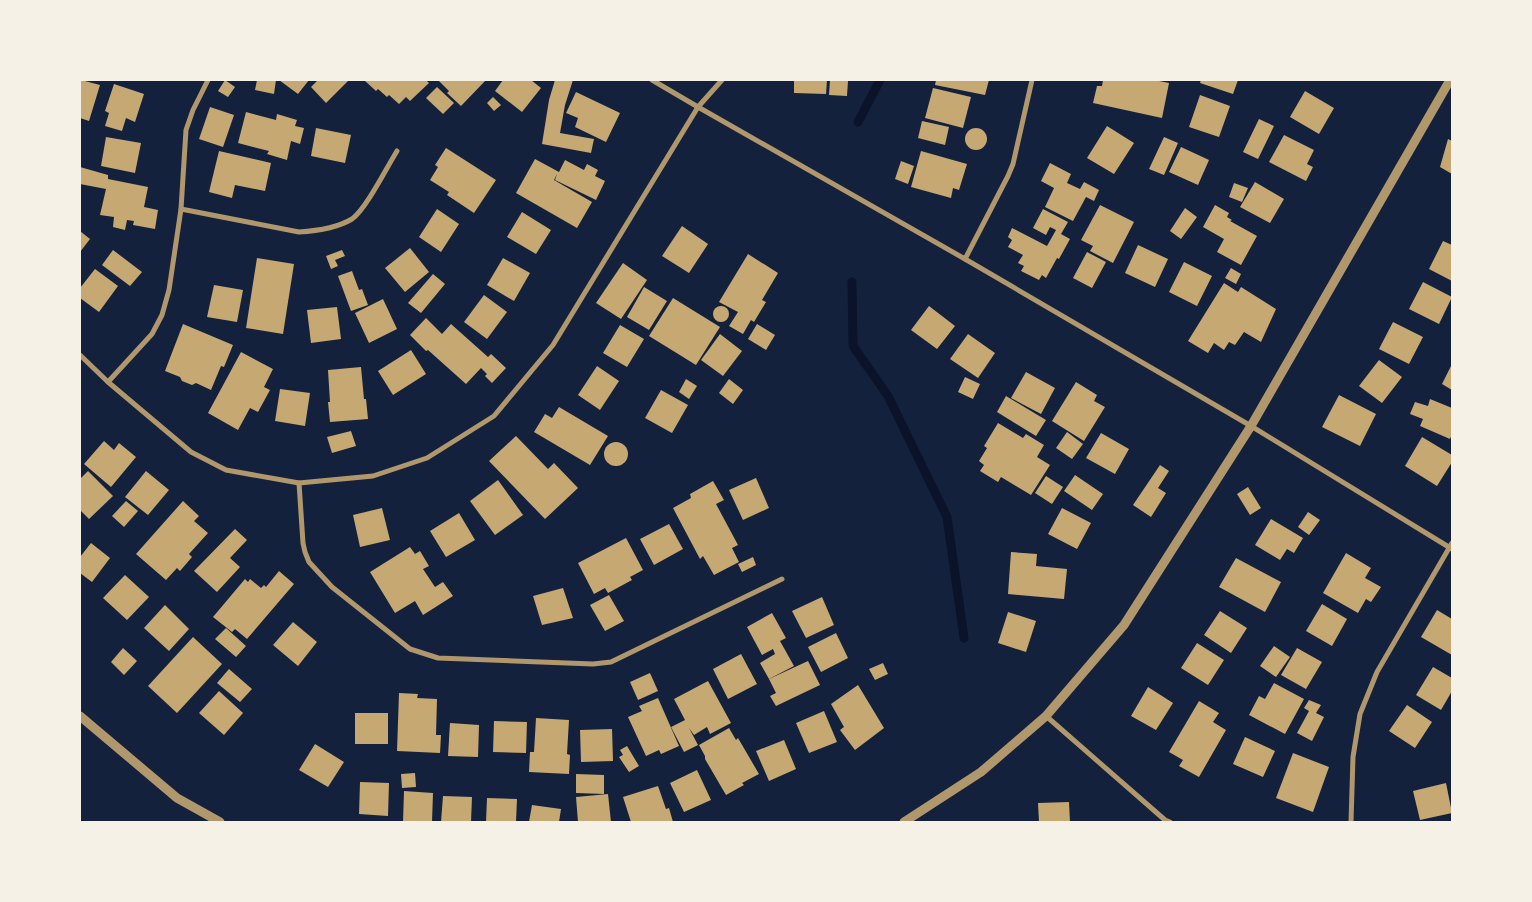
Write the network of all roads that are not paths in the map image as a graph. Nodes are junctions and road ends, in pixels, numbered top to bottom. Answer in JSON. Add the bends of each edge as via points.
{"nodes":[{"id":1,"x":208,"y":80,"type":"edge"},
{"id":2,"x":652,"y":80,"type":"edge"},
{"id":3,"x":722,"y":80,"type":"edge"},
{"id":4,"x":1032,"y":80,"type":"edge"},
{"id":5,"x":1450,"y":80,"type":"edge"},
{"id":6,"x":698,"y":108,"type":"junction"},
{"id":7,"x":397,"y":151,"type":"dead end"},
{"id":8,"x":181,"y":209,"type":"junction"},
{"id":9,"x":965,"y":259,"type":"junction"},
{"id":10,"x":80,"y":355,"type":"edge"},
{"id":11,"x":108,"y":382,"type":"junction"},
{"id":12,"x":1251,"y":426,"type":"junction"},
{"id":13,"x":299,"y":483,"type":"junction"},
{"id":14,"x":1451,"y":546,"type":"edge"},
{"id":15,"x":782,"y":579,"type":"dead end"},
{"id":16,"x":80,"y":716,"type":"edge"},
{"id":17,"x":1046,"y":716,"type":"junction"},
{"id":18,"x":1167,"y":821,"type":"edge"},
{"id":19,"x":220,"y":822,"type":"edge"},
{"id":20,"x":904,"y":822,"type":"edge"},
{"id":21,"x":1351,"y":822,"type":"edge"}],
"edges":[{"from":1,"to":8,"type":"street","via":[[186,130]]},
{"from":2,"to":6,"type":"street"},
{"from":3,"to":6,"type":"street"},
{"from":4,"to":9,"type":"street","via":[[1013,164]]},
{"from":5,"to":12,"type":"street"},
{"from":6,"to":9,"type":"street"},
{"from":6,"to":13,"type":"street","via":[[553,346],[494,416],[427,458],[373,476]]},
{"from":7,"to":8,"type":"street","via":[[363,208],[352,219],[317,231],[299,232]]},
{"from":8,"to":11,"type":"street","via":[[162,315],[152,334]]},
{"from":9,"to":12,"type":"street"},
{"from":10,"to":11,"type":"street"},
{"from":11,"to":13,"type":"street","via":[[191,452],[226,470]]},
{"from":12,"to":14,"type":"street"},
{"from":12,"to":17,"type":"street","via":[[1124,625]]},
{"from":13,"to":15,"type":"street","via":[[303,543],[308,562],[332,587],[410,649],[438,658],[611,662]]},
{"from":14,"to":21,"type":"street","via":[[1377,672],[1360,714],[1353,757]]},
{"from":16,"to":19,"type":"street","via":[[177,798]]},
{"from":17,"to":18,"type":"street"},
{"from":17,"to":20,"type":"street","via":[[981,772]]}]}
